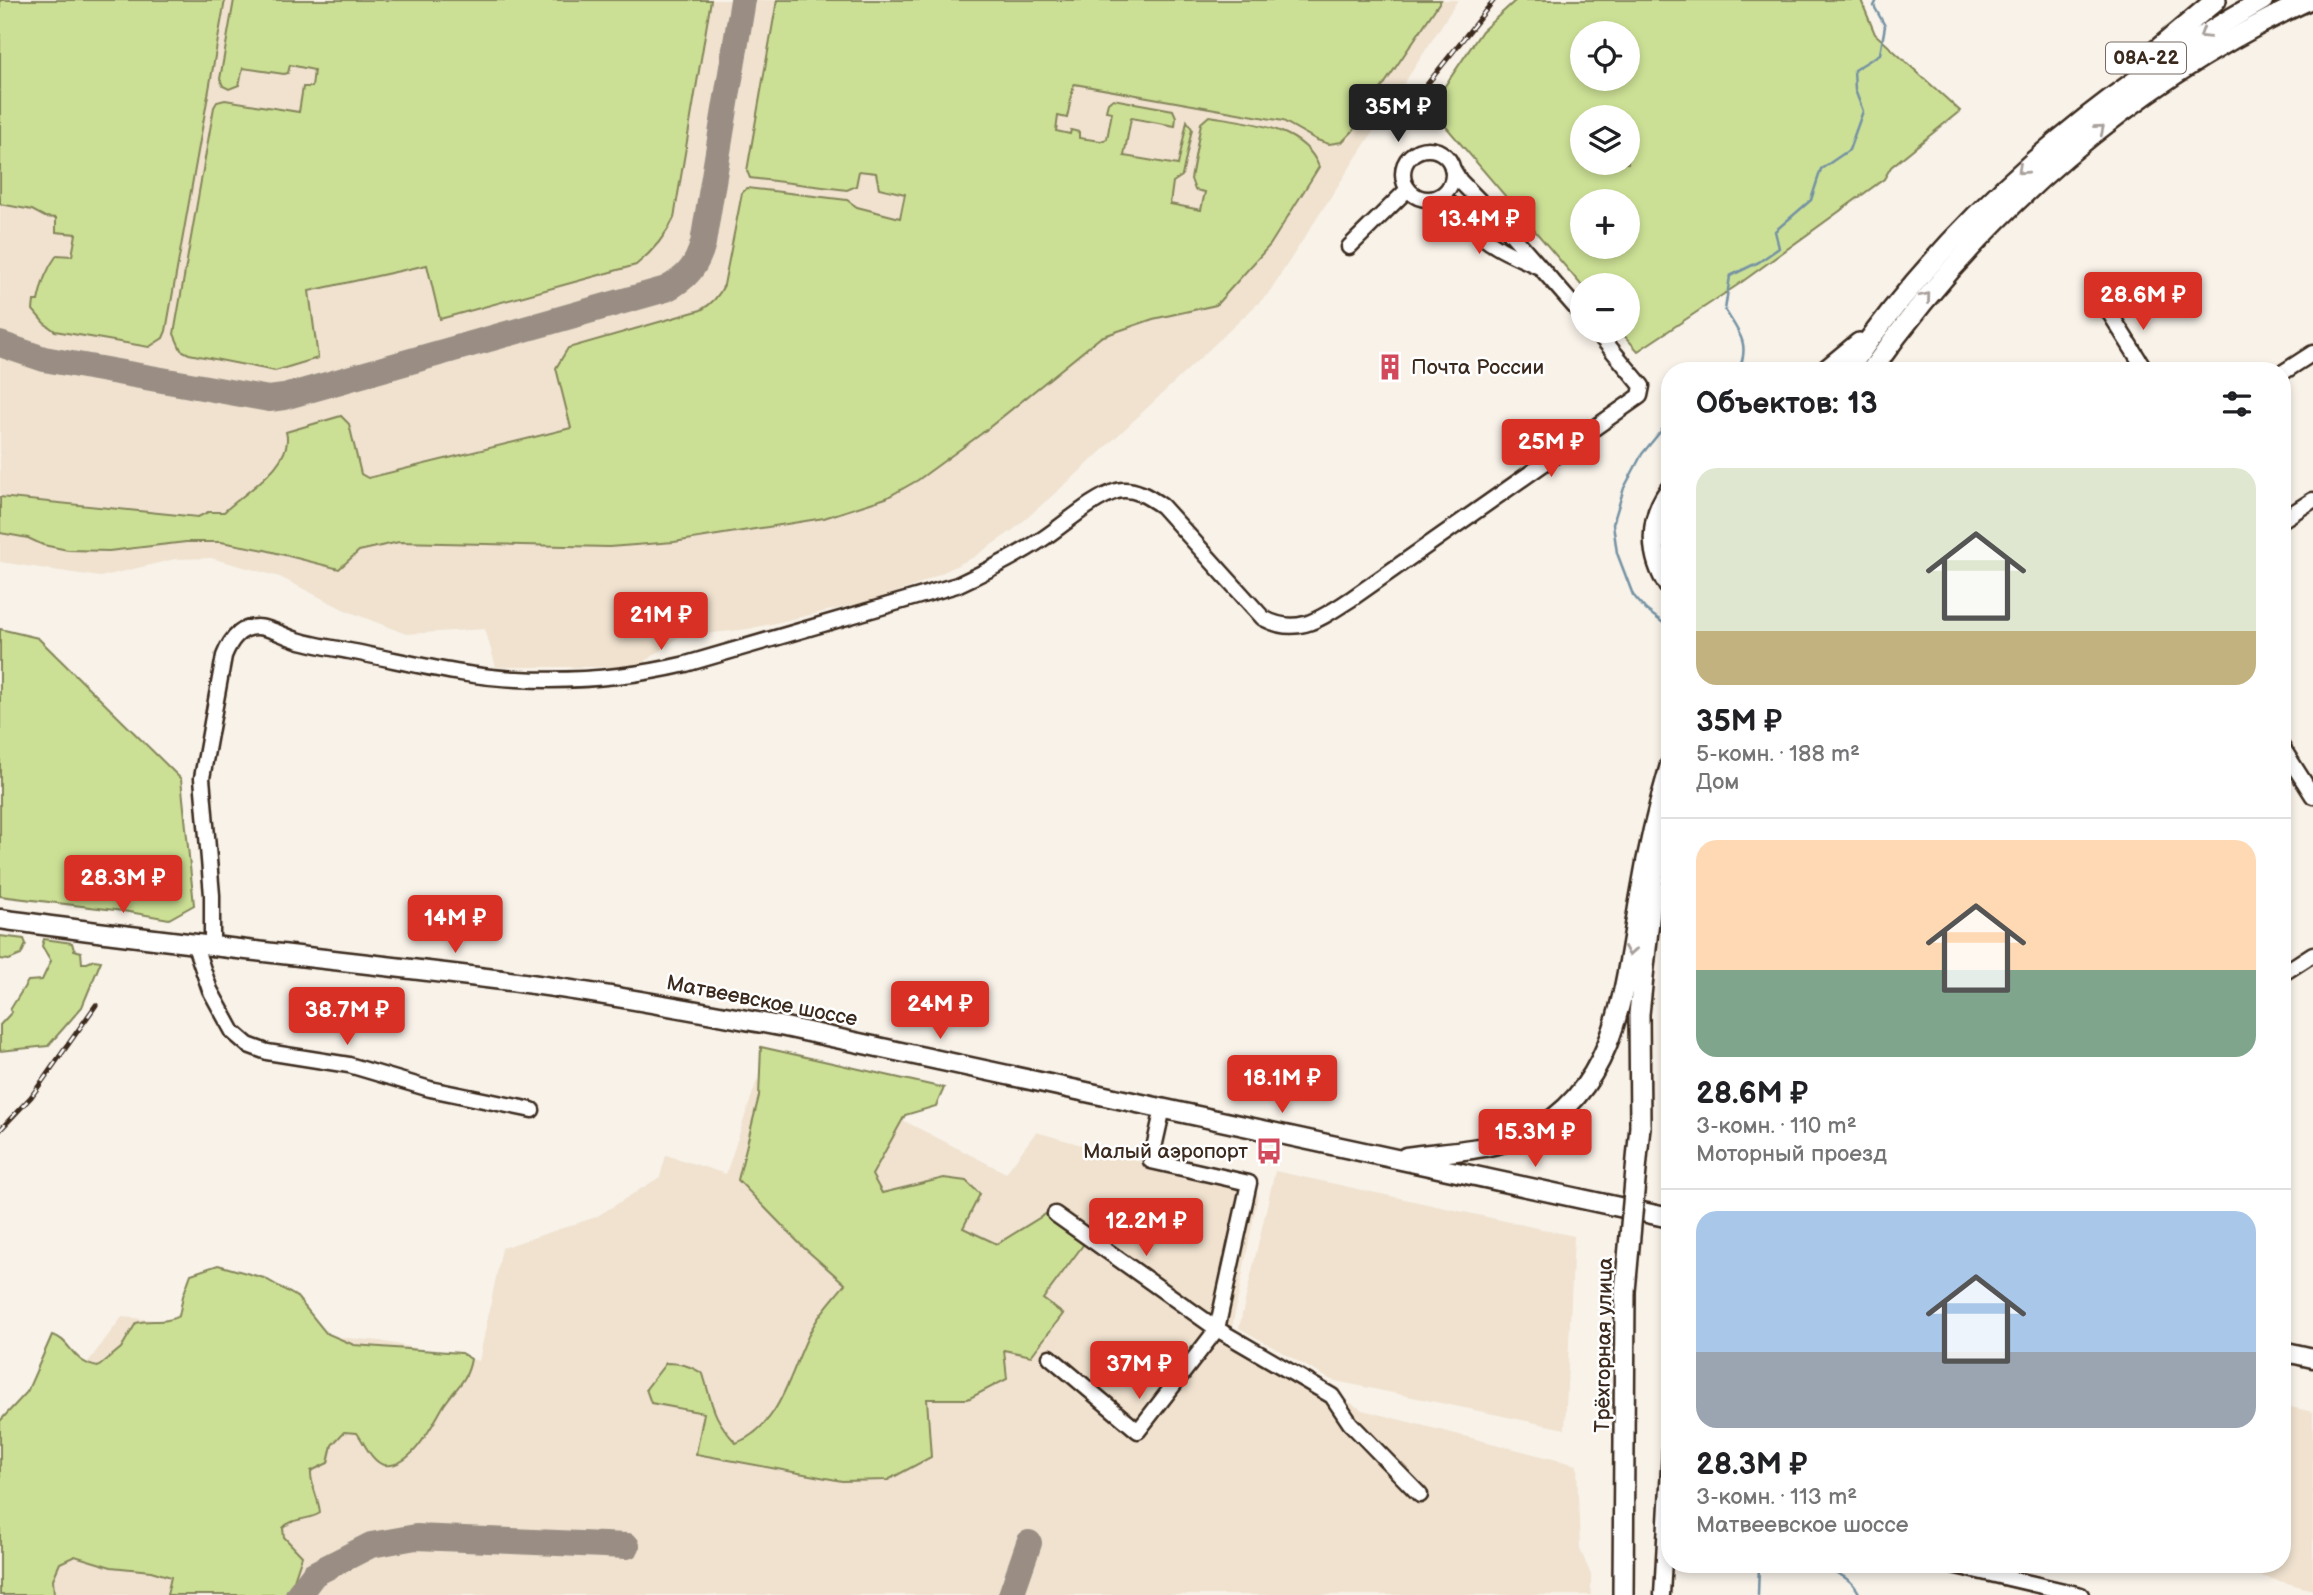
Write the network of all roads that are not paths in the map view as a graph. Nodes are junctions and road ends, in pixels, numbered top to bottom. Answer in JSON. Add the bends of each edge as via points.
{"nodes":[{"id":1,"x":2216,"y":0,"type":"edge"},
{"id":2,"x":2263,"y":0,"type":"edge"},
{"id":3,"x":2310,"y":1,"type":"edge"},
{"id":4,"x":2080,"y":121,"type":"junction"},
{"id":5,"x":1452,"y":168,"type":"junction"},
{"id":6,"x":1408,"y":189,"type":"junction"},
{"id":7,"x":1438,"y":197,"type":"junction"},
{"id":8,"x":1349,"y":247,"type":"dead end"},
{"id":9,"x":1544,"y":270,"type":"junction"},
{"id":10,"x":1570,"y":300,"type":"edge"},
{"id":11,"x":2109,"y":312,"type":"dead end"},
{"id":12,"x":1903,"y":325,"type":"junction"},
{"id":13,"x":1874,"y":331,"type":"junction"},
{"id":14,"x":1606,"y":343,"type":"edge"},
{"id":15,"x":2313,"y":353,"type":"edge"},
{"id":16,"x":1835,"y":362,"type":"edge"},
{"id":17,"x":1853,"y":362,"type":"edge"},
{"id":18,"x":1877,"y":362,"type":"edge"},
{"id":19,"x":1892,"y":362,"type":"edge"},
{"id":20,"x":2140,"y":362,"type":"edge"},
{"id":21,"x":2291,"y":367,"type":"edge"},
{"id":22,"x":2313,"y":500,"type":"edge"},
{"id":23,"x":1661,"y":508,"type":"edge"},
{"id":24,"x":2291,"y":514,"type":"edge"},
{"id":25,"x":1661,"y":570,"type":"edge"},
{"id":26,"x":2291,"y":762,"type":"edge"},
{"id":27,"x":1661,"y":795,"type":"edge"},
{"id":28,"x":2313,"y":796,"type":"edge"},
{"id":29,"x":1661,"y":835,"type":"edge"},
{"id":30,"x":0,"y":919,"type":"edge"},
{"id":31,"x":1661,"y":925,"type":"edge"},
{"id":32,"x":203,"y":947,"type":"junction"},
{"id":33,"x":2313,"y":954,"type":"edge"},
{"id":34,"x":2291,"y":968,"type":"edge"},
{"id":35,"x":1640,"y":1096,"type":"junction"},
{"id":36,"x":1163,"y":1108,"type":"junction"},
{"id":37,"x":532,"y":1110,"type":"dead end"},
{"id":38,"x":1392,"y":1158,"type":"junction"},
{"id":39,"x":1055,"y":1214,"type":"dead end"},
{"id":40,"x":1661,"y":1216,"type":"edge"},
{"id":41,"x":1217,"y":1329,"type":"junction"},
{"id":42,"x":2291,"y":1353,"type":"edge"},
{"id":43,"x":1050,"y":1357,"type":"dead end"},
{"id":44,"x":2313,"y":1358,"type":"edge"},
{"id":45,"x":1420,"y":1495,"type":"dead end"},
{"id":46,"x":1664,"y":1573,"type":"edge"},
{"id":47,"x":1987,"y":1573,"type":"edge"},
{"id":48,"x":1623,"y":1595,"type":"edge"},
{"id":49,"x":1662,"y":1595,"type":"edge"},
{"id":50,"x":2081,"y":1595,"type":"edge"}],
"edges":[{"from":1,"to":4,"type":"highway","number":"08А-22"},
{"from":2,"to":4,"type":"highway","one_way":true,"via":[[2167,58]]},
{"from":12,"to":3,"type":"highway","one_way":true,"via":[[1993,225],[2110,121],[2204,56]]},
{"from":4,"to":13,"type":"highway","one_way":true,"via":[[2009,182]]},
{"from":5,"to":6,"type":"street","via":[[1443,154],[1428,149],[1413,153],[1404,166]]},
{"from":5,"to":7,"type":"street","via":[[1451,185]]},
{"from":5,"to":9,"type":"street"},
{"from":6,"to":7,"type":"street","via":[[1422,198]]},
{"from":6,"to":8,"type":"street"},
{"from":7,"to":9,"type":"street","via":[[1453,204],[1477,233],[1504,253]]},
{"from":9,"to":10,"type":"street"},
{"from":11,"to":20,"type":"street"},
{"from":12,"to":18,"type":"highway"},
{"from":12,"to":19,"type":"highway"},
{"from":13,"to":16,"type":"highway"},
{"from":13,"to":17,"type":"highway"},
{"from":14,"to":32,"type":"street","via":[[1642,386],[1640,396],[1323,618],[1292,627],[1263,618],[1162,506],[1133,491],[1101,498],[1041,540],[957,585],[654,672],[516,679],[348,651],[248,627],[237,634],[224,656],[204,757],[212,895]]},
{"from":15,"to":21,"type":"street"},
{"from":22,"to":24,"type":"street"},
{"from":23,"to":25,"type":"highway","via":[[1653,542]]},
{"from":26,"to":28,"type":"street"},
{"from":27,"to":38,"type":"main road","one_way":true,"via":[[1613,1032],[1591,1079],[1555,1117],[1511,1141]]},
{"from":29,"to":35,"type":"highway","via":[[1639,1014]]},
{"from":30,"to":32,"type":"main road","name":"Матвеевское шоссе"},
{"from":31,"to":35,"type":"highway"},
{"from":32,"to":36,"type":"main road","name":"Матвеевское шоссе","via":[[616,997],[785,1027]]},
{"from":32,"to":37,"type":"street","via":[[211,990],[233,1032],[248,1045]]},
{"from":33,"to":34,"type":"street"},
{"from":35,"to":48,"type":"highway","name":"Трёхгорная улица","bridge":true,"via":[[1625,1291]]},
{"from":36,"to":38,"type":"main road","name":"Матвеевское шоссе"},
{"from":36,"to":41,"type":"street","via":[[1151,1161],[1249,1183]]},
{"from":38,"to":40,"type":"main road","name":"Матвеевское шоссе"},
{"from":39,"to":41,"type":"street"},
{"from":41,"to":43,"type":"street","via":[[1138,1431]]},
{"from":41,"to":45,"type":"street","via":[[1332,1396],[1350,1423]]},
{"from":42,"to":44,"type":"main road"},
{"from":46,"to":49,"type":"street"},
{"from":47,"to":50,"type":"street"}]}
